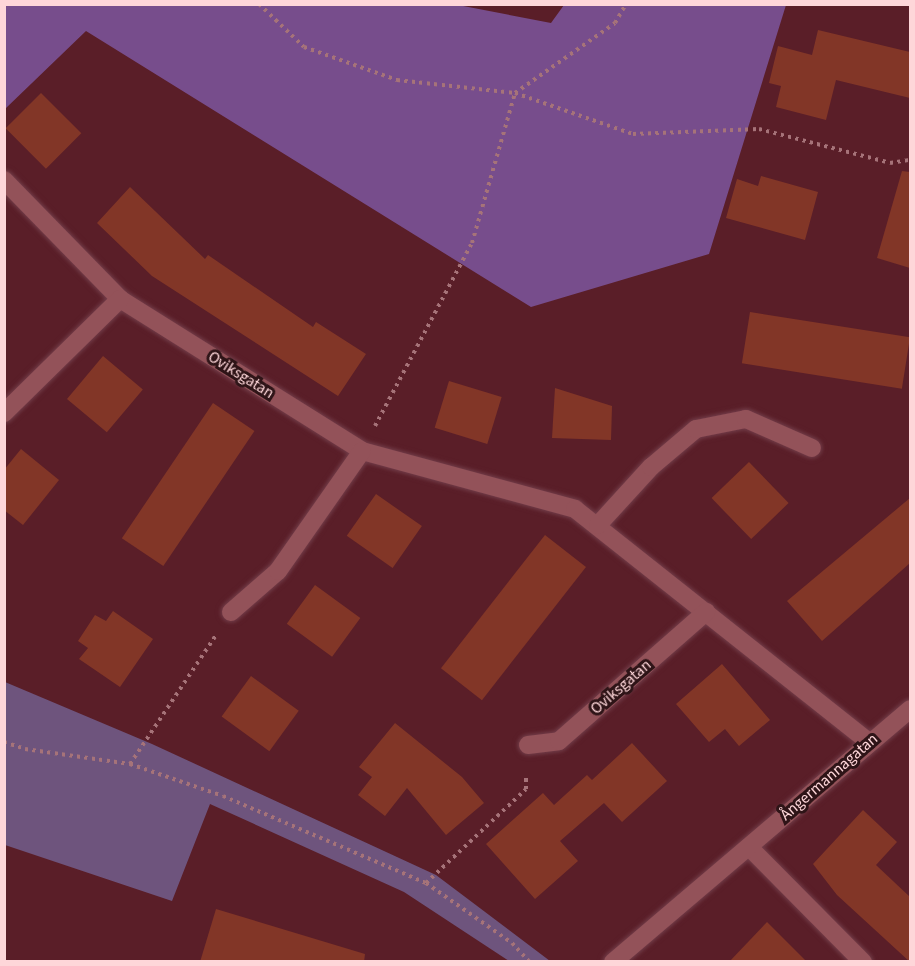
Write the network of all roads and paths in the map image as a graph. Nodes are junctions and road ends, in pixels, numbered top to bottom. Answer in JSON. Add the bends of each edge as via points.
{"nodes":[{"id":1,"x":259,"y":4,"type":"edge"},
{"id":2,"x":626,"y":4,"type":"edge"},
{"id":3,"x":515,"y":93,"type":"junction"},
{"id":4,"x":910,"y":160,"type":"edge"},
{"id":5,"x":4,"y":180,"type":"edge"},
{"id":6,"x":120,"y":299,"type":"junction"},
{"id":7,"x":4,"y":412,"type":"edge"},
{"id":8,"x":812,"y":448,"type":"dead end"},
{"id":9,"x":362,"y":451,"type":"junction"},
{"id":10,"x":598,"y":525,"type":"junction"},
{"id":11,"x":231,"y":612,"type":"joint"},
{"id":12,"x":706,"y":612,"type":"junction"},
{"id":13,"x":910,"y":710,"type":"edge"},
{"id":14,"x":4,"y":742,"type":"edge"},
{"id":15,"x":869,"y":742,"type":"junction"},
{"id":16,"x":528,"y":745,"type":"joint"},
{"id":17,"x":130,"y":764,"type":"junction"},
{"id":18,"x":749,"y":847,"type":"junction"},
{"id":19,"x":426,"y":883,"type":"junction"},
{"id":20,"x":530,"y":962,"type":"edge"},
{"id":21,"x":613,"y":962,"type":"edge"},
{"id":22,"x":862,"y":962,"type":"edge"}],
"edges":[{"from":1,"to":3,"type":"path","via":[[304,47],[397,80]]},
{"from":2,"to":3,"type":"path","via":[[615,23]]},
{"from":3,"to":4,"type":"path","via":[[633,134],[759,129],[890,163]]},
{"from":3,"to":9,"type":"path","via":[[472,243]]},
{"from":5,"to":6,"type":"street","name":"Oviksgatan"},
{"from":6,"to":7,"type":"street"},
{"from":6,"to":9,"type":"street","name":"Oviksgatan"},
{"from":8,"to":10,"type":"street","via":[[746,419],[696,429],[651,467]]},
{"from":9,"to":10,"type":"street","name":"Oviksgatan","via":[[575,509]]},
{"from":9,"to":11,"type":"street","via":[[278,571]]},
{"from":10,"to":12,"type":"street","name":"Oviksgatan"},
{"from":11,"to":17,"type":"path"},
{"from":12,"to":15,"type":"street","name":"Oviksgatan"},
{"from":12,"to":16,"type":"street","name":"Oviksgatan","via":[[559,741]]},
{"from":13,"to":15,"type":"street","name":"Ångermannagatan"},
{"from":14,"to":17,"type":"path","via":[[26,749]]},
{"from":15,"to":18,"type":"street","name":"Ångermannagatan"},
{"from":16,"to":19,"type":"path","via":[[526,789]]},
{"from":17,"to":19,"type":"path","via":[[223,796]]},
{"from":18,"to":21,"type":"street","name":"Ångermannagatan"},
{"from":18,"to":22,"type":"street"},
{"from":19,"to":20,"type":"path","via":[[512,943]]}]}
